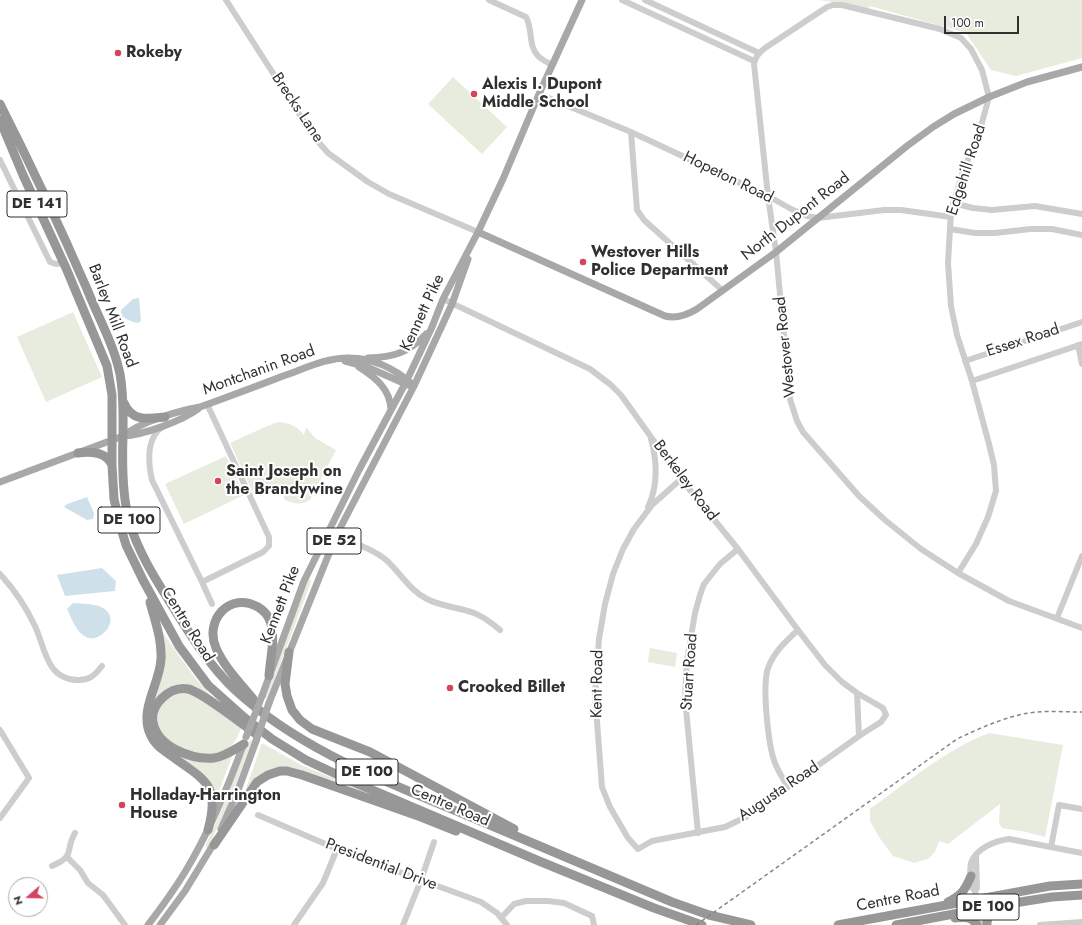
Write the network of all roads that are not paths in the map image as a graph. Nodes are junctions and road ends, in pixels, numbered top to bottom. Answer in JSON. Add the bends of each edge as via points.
{"nodes":[{"id":1,"x":226,"y":0,"type":"edge"},
{"id":2,"x":489,"y":0,"type":"edge"},
{"id":3,"x":582,"y":0,"type":"edge"},
{"id":4,"x":622,"y":0,"type":"edge"},
{"id":5,"x":645,"y":0,"type":"edge"},
{"id":6,"x":759,"y":53,"type":"junction"},
{"id":7,"x":754,"y":61,"type":"junction"},
{"id":8,"x":552,"y":65,"type":"junction"},
{"id":9,"x":1082,"y":68,"type":"edge"},
{"id":10,"x":538,"y":94,"type":"junction"},
{"id":11,"x":989,"y":97,"type":"junction"},
{"id":12,"x":0,"y":104,"type":"edge"},
{"id":13,"x":0,"y":120,"type":"edge"},
{"id":14,"x":631,"y":132,"type":"junction"},
{"id":15,"x":0,"y":160,"type":"edge"},
{"id":16,"x":768,"y":196,"type":"junction"},
{"id":17,"x":954,"y":203,"type":"junction"},
{"id":18,"x":1082,"y":214,"type":"edge"},
{"id":19,"x":950,"y":217,"type":"junction"},
{"id":20,"x":818,"y":218,"type":"junction"},
{"id":21,"x":950,"y":228,"type":"junction"},
{"id":22,"x":478,"y":232,"type":"junction"},
{"id":23,"x":1082,"y":235,"type":"edge"},
{"id":24,"x":776,"y":252,"type":"junction"},
{"id":25,"x":63,"y":263,"type":"junction"},
{"id":26,"x":722,"y":290,"type":"junction"},
{"id":27,"x":443,"y":299,"type":"junction"},
{"id":28,"x":452,"y":304,"type":"junction"},
{"id":29,"x":101,"y":322,"type":"junction"},
{"id":30,"x":1082,"y":322,"type":"edge"},
{"id":31,"x":432,"y":327,"type":"junction"},
{"id":32,"x":1080,"y":345,"type":"edge"},
{"id":33,"x":352,"y":360,"type":"junction"},
{"id":34,"x":965,"y":360,"type":"junction"},
{"id":35,"x":1082,"y":364,"type":"edge"},
{"id":36,"x":972,"y":381,"type":"junction"},
{"id":37,"x":406,"y":382,"type":"junction"},
{"id":38,"x":414,"y":386,"type":"junction"},
{"id":39,"x":123,"y":403,"type":"junction"},
{"id":40,"x":208,"y":404,"type":"junction"},
{"id":41,"x":391,"y":410,"type":"junction"},
{"id":42,"x":168,"y":419,"type":"junction"},
{"id":43,"x":123,"y":436,"type":"junction"},
{"id":44,"x":650,"y":436,"type":"junction"},
{"id":45,"x":112,"y":440,"type":"junction"},
{"id":46,"x":78,"y":453,"type":"junction"},
{"id":47,"x":112,"y":465,"type":"junction"},
{"id":48,"x":681,"y":479,"type":"junction"},
{"id":49,"x":0,"y":482,"type":"edge"},
{"id":50,"x":643,"y":517,"type":"junction"},
{"id":51,"x":328,"y":532,"type":"junction"},
{"id":52,"x":123,"y":535,"type":"joint"},
{"id":53,"x":336,"y":536,"type":"junction"},
{"id":54,"x":738,"y":550,"type":"junction"},
{"id":55,"x":1082,"y":556,"type":"edge"},
{"id":56,"x":958,"y":573,"type":"junction"},
{"id":57,"x":0,"y":574,"type":"edge"},
{"id":58,"x":143,"y":580,"type":"junction"},
{"id":59,"x":202,"y":582,"type":"junction"},
{"id":60,"x":165,"y":595,"type":"joint"},
{"id":61,"x":212,"y":604,"type":"dead end"},
{"id":62,"x":1057,"y":618,"type":"junction"},
{"id":63,"x":1082,"y":628,"type":"edge"},
{"id":64,"x":500,"y":630,"type":"dead end"},
{"id":65,"x":798,"y":630,"type":"junction"},
{"id":66,"x":289,"y":652,"type":"junction"},
{"id":67,"x":102,"y":666,"type":"dead end"},
{"id":68,"x":269,"y":676,"type":"junction"},
{"id":69,"x":857,"y":692,"type":"junction"},
{"id":70,"x":886,"y":715,"type":"joint"},
{"id":71,"x":268,"y":717,"type":"junction"},
{"id":72,"x":0,"y":730,"type":"edge"},
{"id":73,"x":858,"y":736,"type":"junction"},
{"id":74,"x":245,"y":740,"type":"junction"},
{"id":75,"x":352,"y":780,"type":"junction"},
{"id":76,"x":788,"y":787,"type":"junction"},
{"id":77,"x":1082,"y":809,"type":"edge"},
{"id":78,"x":258,"y":815,"type":"dead end"},
{"id":79,"x":0,"y":818,"type":"edge"},
{"id":80,"x":208,"y":830,"type":"junction"},
{"id":81,"x":75,"y":833,"type":"dead end"},
{"id":82,"x":698,"y":833,"type":"junction"},
{"id":83,"x":434,"y":842,"type":"dead end"},
{"id":84,"x":214,"y":845,"type":"junction"},
{"id":85,"x":1051,"y":847,"type":"junction"},
{"id":86,"x":337,"y":849,"type":"junction"},
{"id":87,"x":638,"y":849,"type":"joint"},
{"id":88,"x":553,"y":851,"type":"junction"},
{"id":89,"x":1082,"y":853,"type":"edge"},
{"id":90,"x":976,"y":855,"type":"junction"},
{"id":91,"x":67,"y":857,"type":"junction"},
{"id":92,"x":52,"y":866,"type":"dead end"},
{"id":93,"x":572,"y":874,"type":"junction"},
{"id":94,"x":971,"y":876,"type":"junction"},
{"id":95,"x":421,"y":880,"type":"junction"},
{"id":96,"x":1082,"y":884,"type":"edge"},
{"id":97,"x":975,"y":895,"type":"junction"},
{"id":98,"x":1082,"y":895,"type":"edge"},
{"id":99,"x":1003,"y":905,"type":"junction"},
{"id":100,"x":940,"y":906,"type":"junction"},
{"id":101,"x":977,"y":909,"type":"junction"},
{"id":102,"x":501,"y":918,"type":"junction"},
{"id":103,"x":933,"y":918,"type":"junction"},
{"id":104,"x":1082,"y":922,"type":"edge"},
{"id":105,"x":125,"y":925,"type":"edge"},
{"id":106,"x":148,"y":925,"type":"edge"},
{"id":107,"x":160,"y":925,"type":"edge"},
{"id":108,"x":294,"y":925,"type":"edge"},
{"id":109,"x":403,"y":925,"type":"edge"},
{"id":110,"x":507,"y":925,"type":"edge"},
{"id":111,"x":594,"y":925,"type":"edge"},
{"id":112,"x":702,"y":925,"type":"edge"},
{"id":113,"x":752,"y":925,"type":"edge"},
{"id":114,"x":838,"y":925,"type":"edge"},
{"id":115,"x":896,"y":925,"type":"edge"},
{"id":116,"x":977,"y":925,"type":"edge"},
{"id":117,"x":982,"y":925,"type":"edge"},
{"id":118,"x":987,"y":925,"type":"edge"},
{"id":119,"x":1040,"y":925,"type":"edge"}],
"edges":[{"from":1,"to":22,"type":"street","name":"Brecks Lane","via":[[314,137],[328,153],[389,194]]},
{"from":2,"to":8,"type":"street","via":[[526,17],[535,52]]},
{"from":3,"to":8,"type":"main road","name":"Kennett Pike","number":"DE 52"},
{"from":4,"to":7,"type":"street"},
{"from":5,"to":6,"type":"street"},
{"from":6,"to":7,"type":"street","name":"Edgehill Road"},
{"from":6,"to":11,"type":"street","name":"Edgehill Road","via":[[827,7],[842,5],[940,29],[961,38],[971,49],[982,70]]},
{"from":7,"to":16,"type":"street","name":"Westover Road"},
{"from":8,"to":10,"type":"main road","name":"Kennett Pike","number":"DE 52"},
{"from":9,"to":11,"type":"main road","name":"North Dupont Road","via":[[1027,82]]},
{"from":10,"to":14,"type":"street","name":"Hopeton Road"},
{"from":10,"to":22,"type":"main road","name":"Kennett Pike","number":"DE 52"},
{"from":11,"to":17,"type":"street","name":"Edgehill Road","via":[[978,137],[963,171]]},
{"from":11,"to":20,"type":"main road","name":"North Dupont Road","via":[[954,114],[916,139]]},
{"from":12,"to":29,"type":"highway","name":"Barley Mill Road","number":"DE 141"},
{"from":13,"to":25,"type":"highway","name":"Barley Mill Road","number":"DE 141"},
{"from":14,"to":16,"type":"street","name":"Hopeton Road"},
{"from":14,"to":26,"type":"street","via":[[637,210],[644,220]]},
{"from":15,"to":25,"type":"street","via":[[50,262]]},
{"from":16,"to":20,"type":"street","name":"Hopeton Road","via":[[793,210]]},
{"from":16,"to":24,"type":"street","name":"Westover Road"},
{"from":17,"to":18,"type":"street","via":[[992,210],[1035,206]]},
{"from":17,"to":19,"type":"street","name":"Edgehill Road"},
{"from":19,"to":20,"type":"street","name":"Hopeton Road","via":[[884,210]]},
{"from":19,"to":21,"type":"street","name":"Edgehill Road"},
{"from":20,"to":24,"type":"main road","name":"North Dupont Road"},
{"from":21,"to":23,"type":"street","via":[[995,233],[1052,229]]},
{"from":21,"to":34,"type":"street","name":"Edgehill Road","via":[[948,263],[951,306]]},
{"from":22,"to":26,"type":"main road","name":"North Dupont Road","via":[[668,316],[690,313]]},
{"from":22,"to":27,"type":"main road","name":"Kennett Pike","number":"DE 52"},
{"from":22,"to":28,"type":"main road","name":"Kennett Pike","number":"DE 52"},
{"from":24,"to":26,"type":"main road","name":"North Dupont Road"},
{"from":24,"to":56,"type":"street","name":"Westover Road","via":[[789,385],[797,421],[803,432],[859,496],[885,520],[921,549]]},
{"from":25,"to":29,"type":"highway","via":[[73,268],[91,308]]},
{"from":25,"to":45,"type":"highway","name":"Barley Mill Road","number":"DE 141","via":[[107,366],[112,396]]},
{"from":27,"to":28,"type":"street","name":"Berkeley Road"},
{"from":27,"to":31,"type":"main road","name":"Kennett Pike","number":"DE 52"},
{"from":28,"to":38,"type":"main road","name":"Kennett Pike","number":"DE 52"},
{"from":28,"to":44,"type":"street","name":"Berkeley Road","via":[[590,369],[621,395]]},
{"from":29,"to":39,"type":"highway","name":"Barley Mill Road","number":"DE 141","via":[[118,365]]},
{"from":30,"to":34,"type":"street","name":"Essex Road"},
{"from":31,"to":33,"type":"main road","via":[[401,353],[382,358]]},
{"from":31,"to":37,"type":"main road","name":"Kennett Pike","number":"DE 52"},
{"from":32,"to":35,"type":"street"},
{"from":32,"to":36,"type":"street","name":"Essex Road"},
{"from":33,"to":37,"type":"main road","name":"Montchanin Road","via":[[382,364]]},
{"from":33,"to":40,"type":"main road","name":"Montchanin Road","via":[[327,361]]},
{"from":33,"to":41,"type":"main road","via":[[378,381],[388,396]]},
{"from":34,"to":36,"type":"street","name":"Edgehill Road"},
{"from":36,"to":56,"type":"street","name":"Edgehill Road","via":[[990,444],[996,491],[976,544]]},
{"from":37,"to":38,"type":"main road","name":"Montchanin Road"},
{"from":37,"to":41,"type":"main road","name":"Kennett Pike","number":"DE 52"},
{"from":38,"to":53,"type":"main road","name":"Kennett Pike","number":"DE 52"},
{"from":39,"to":42,"type":"highway","via":[[138,418]]},
{"from":39,"to":43,"type":"highway","name":"Barley Mill Road","number":"DE 141"},
{"from":40,"to":42,"type":"main road","name":"Montchanin Road","via":[[181,411]]},
{"from":40,"to":59,"type":"street","via":[[269,542],[263,552]]},
{"from":41,"to":51,"type":"main road","name":"Kennett Pike","number":"DE 52"},
{"from":42,"to":43,"type":"main road","name":"Montchanin Road","via":[[134,428]]},
{"from":42,"to":59,"type":"street","via":[[152,441],[149,464],[152,480]]},
{"from":43,"to":45,"type":"main road","name":"Montchanin Road"},
{"from":43,"to":60,"type":"highway","name":"Barley Mill Road","number":"DE 100","via":[[124,490],[130,521],[141,552]]},
{"from":44,"to":48,"type":"street","name":"Berkeley Road"},
{"from":44,"to":50,"type":"street","name":"Kent Road","via":[[655,457],[655,487]]},
{"from":45,"to":46,"type":"main road","name":"Montchanin Road"},
{"from":45,"to":47,"type":"highway","name":"Barley Mill Road","number":"DE 141"},
{"from":46,"to":47,"type":"highway","via":[[101,453]]},
{"from":46,"to":49,"type":"main road","name":"Montchanin Road"},
{"from":47,"to":52,"type":"highway","name":"Barley Mill Road","number":"DE 100","via":[[114,500]]},
{"from":48,"to":50,"type":"street","name":"Kent Road","via":[[652,505]]},
{"from":48,"to":54,"type":"street","name":"Berkeley Road"},
{"from":50,"to":87,"type":"street","name":"Kent Road","via":[[623,549],[613,574],[599,639],[595,695],[602,787],[628,838]]},
{"from":51,"to":53,"type":"street"},
{"from":51,"to":68,"type":"main road","name":"Kennett Pike","number":"DE 52","via":[[304,581]]},
{"from":52,"to":58,"type":"highway","name":"Centre Road","number":"DE 100"},
{"from":53,"to":64,"type":"street","via":[[370,549],[382,557],[410,586],[427,599],[474,613]]},
{"from":53,"to":66,"type":"main road","name":"Kennett Pike","number":"DE 52"},
{"from":54,"to":65,"type":"street","name":"Berkeley Road"},
{"from":54,"to":82,"type":"street","name":"Stuart Road","via":[[720,564],[704,584],[695,613],[688,660],[685,700]]},
{"from":55,"to":62,"type":"street"},
{"from":56,"to":62,"type":"street","name":"Westover Road","via":[[1010,601]]},
{"from":57,"to":67,"type":"street","via":[[35,626],[46,658],[56,673],[74,680],[85,680],[90,679]]},
{"from":58,"to":75,"type":"highway","name":"Centre Road","number":"DE 100","via":[[179,646],[208,685],[245,718],[290,751]]},
{"from":58,"to":80,"type":"highway","via":[[161,644],[159,675],[148,707],[147,724],[156,745],[206,782],[213,803]]},
{"from":59,"to":61,"type":"street"},
{"from":60,"to":71,"type":"highway","name":"Centre Road","number":"DE 100","via":[[198,646],[220,674]]},
{"from":62,"to":63,"type":"street","name":"Westover Road"},
{"from":65,"to":69,"type":"street","name":"Berkeley Road","via":[[825,665],[842,682]]},
{"from":65,"to":76,"type":"street","via":[[775,653],[765,678],[772,750],[775,763]]},
{"from":66,"to":84,"type":"main road","name":"Kennett Pike","number":"DE 52","bridge":true,"via":[[237,793]]},
{"from":66,"to":88,"type":"highway","via":[[285,684],[292,710],[300,720],[312,729],[370,752],[404,769]]},
{"from":68,"to":71,"type":"highway","via":[[272,630],[270,620],[263,610],[252,603],[231,604],[223,609],[213,625],[215,647],[220,658]]},
{"from":68,"to":74,"type":"main road","name":"Kennett Pike","number":"DE 52","bridge":true},
{"from":69,"to":70,"type":"street","name":"Berkeley Road","via":[[883,708]]},
{"from":69,"to":73,"type":"street"},
{"from":70,"to":73,"type":"street","name":"Augusta Road","via":[[881,722]]},
{"from":71,"to":88,"type":"highway","name":"Centre Road","number":"DE 100","via":[[292,734],[338,759]]},
{"from":72,"to":79,"type":"street","via":[[29,778]]},
{"from":73,"to":76,"type":"street","name":"Augusta Road"},
{"from":74,"to":75,"type":"highway","via":[[226,754],[215,758],[188,755],[168,745],[159,736],[152,721],[158,703],[166,694],[187,689],[196,692],[286,754],[332,775]]},
{"from":74,"to":80,"type":"main road","name":"Kennett Pike","number":"DE 52","via":[[233,775]]},
{"from":75,"to":93,"type":"highway","name":"Centre Road","number":"DE 100"},
{"from":76,"to":82,"type":"street","name":"Augusta Road","via":[[746,817]]},
{"from":77,"to":85,"type":"street","via":[[1059,804]]},
{"from":78,"to":86,"type":"street","name":"Presidential Drive"},
{"from":80,"to":106,"type":"main road","name":"Kennett Pike","number":"DE 52","via":[[185,872]]},
{"from":81,"to":91,"type":"street"},
{"from":82,"to":87,"type":"street","name":"Augusta Road","via":[[652,841]]},
{"from":83,"to":95,"type":"street"},
{"from":84,"to":93,"type":"highway","via":[[257,782],[275,772],[287,771],[422,817],[539,864]]},
{"from":84,"to":107,"type":"main road","name":"Kennett Pike","number":"DE 52"},
{"from":85,"to":89,"type":"street"},
{"from":85,"to":90,"type":"street","via":[[1009,840],[999,841],[990,844]]},
{"from":86,"to":95,"type":"street","name":"Presidential Drive"},
{"from":86,"to":108,"type":"street","via":[[323,883]]},
{"from":88,"to":113,"type":"highway","name":"Centre Road","number":"DE 100","via":[[691,909]]},
{"from":90,"to":94,"type":"street","via":[[971,863]]},
{"from":90,"to":97,"type":"street"},
{"from":91,"to":92,"type":"street"},
{"from":91,"to":105,"type":"street","via":[[88,883],[103,895]]},
{"from":93,"to":112,"type":"highway","name":"Centre Road","number":"DE 100"},
{"from":94,"to":97,"type":"street"},
{"from":94,"to":100,"type":"highway","via":[[962,894]]},
{"from":95,"to":102,"type":"street","name":"Presidential Drive","via":[[481,902]]},
{"from":95,"to":109,"type":"street"},
{"from":96,"to":97,"type":"highway","name":"Centre Road","number":"DE 100"},
{"from":97,"to":100,"type":"highway","name":"Centre Road","number":"DE 100"},
{"from":97,"to":101,"type":"street"},
{"from":98,"to":99,"type":"highway","name":"Centre Road","number":"DE 100"},
{"from":99,"to":101,"type":"highway","name":"Centre Road","number":"DE 100"},
{"from":99,"to":118,"type":"highway","via":[[987,918]]},
{"from":100,"to":114,"type":"highway","name":"Centre Road","number":"DE 100"},
{"from":101,"to":103,"type":"highway","name":"Centre Road","number":"DE 100"},
{"from":101,"to":117,"type":"street"},
{"from":102,"to":110,"type":"street","name":"Presidential Drive"},
{"from":102,"to":111,"type":"street","via":[[514,904],[548,901],[564,903],[592,916]]},
{"from":103,"to":115,"type":"highway","name":"Centre Road","number":"DE 100"},
{"from":103,"to":116,"type":"highway","via":[[940,921],[966,917]]},
{"from":104,"to":119,"type":"street"}]}
